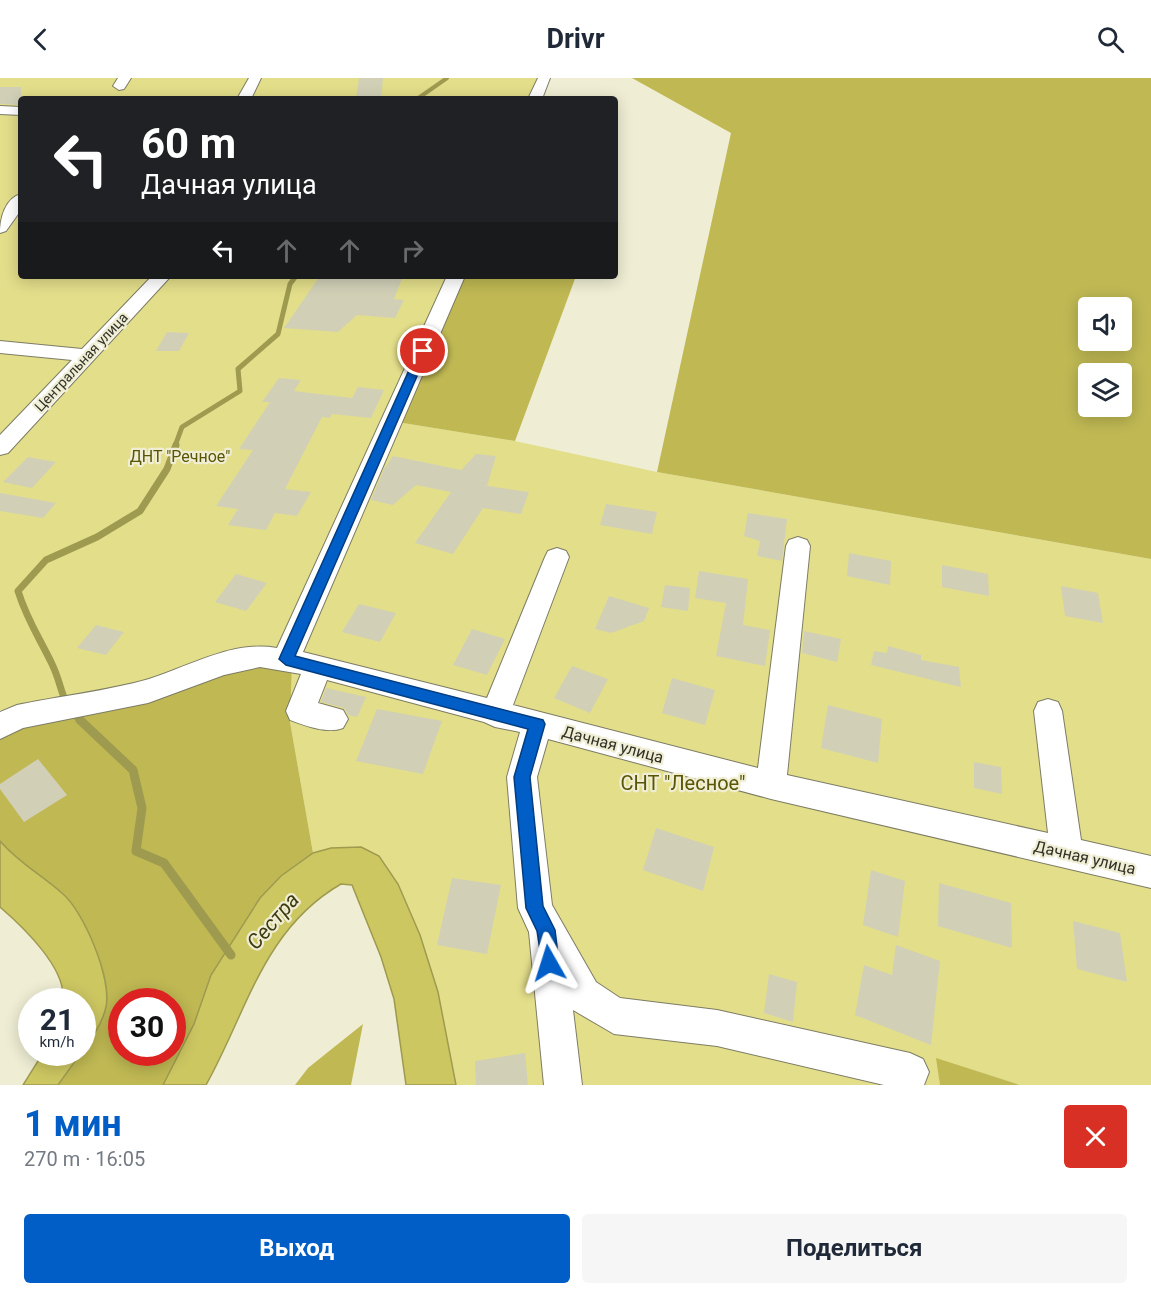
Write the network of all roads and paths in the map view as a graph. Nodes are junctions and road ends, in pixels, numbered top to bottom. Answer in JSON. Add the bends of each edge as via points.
{"nodes":[{"id":1,"x":255,"y":78,"type":"edge"},
{"id":2,"x":544,"y":78,"type":"edge"},
{"id":3,"x":246,"y":96,"type":"edge"},
{"id":4,"x":535,"y":96,"type":"edge"},
{"id":5,"x":0,"y":110,"type":"edge"},
{"id":6,"x":18,"y":111,"type":"edge"},
{"id":7,"x":14,"y":204,"type":"edge"},
{"id":8,"x":0,"y":228,"type":"edge"},
{"id":9,"x":159,"y":279,"type":"edge"},
{"id":10,"x":455,"y":279,"type":"edge"},
{"id":11,"x":0,"y":346,"type":"edge"},
{"id":12,"x":87,"y":355,"type":"junction"},
{"id":13,"x":0,"y":448,"type":"edge"},
{"id":14,"x":798,"y":546,"type":"dead end"},
{"id":15,"x":557,"y":557,"type":"dead end"},
{"id":16,"x":286,"y":659,"type":"junction"},
{"id":17,"x":318,"y":666,"type":"junction"},
{"id":18,"x":1048,"y":711,"type":"dead end"},
{"id":19,"x":495,"y":715,"type":"junction"},
{"id":20,"x":6,"y":718,"type":"edge"},
{"id":21,"x":333,"y":719,"type":"dead end"},
{"id":22,"x":537,"y":724,"type":"junction"},
{"id":23,"x":771,"y":785,"type":"junction"},
{"id":24,"x":1067,"y":853,"type":"junction"},
{"id":25,"x":1151,"y":872,"type":"edge"},
{"id":26,"x":546,"y":930,"type":"junction"},
{"id":27,"x":910,"y":1072,"type":"dead end"},
{"id":28,"x":563,"y":1085,"type":"edge"}],
"edges":[{"from":1,"to":3,"type":"street"},
{"from":2,"to":4,"type":"street"},
{"from":5,"to":6,"type":"street"},
{"from":7,"to":8,"type":"street"},
{"from":9,"to":12,"type":"street","name":"Центральная улица"},
{"from":10,"to":16,"type":"street"},
{"from":11,"to":12,"type":"street"},
{"from":12,"to":13,"type":"street","name":"Центральная улица"},
{"from":14,"to":23,"type":"street"},
{"from":15,"to":19,"type":"street"},
{"from":16,"to":17,"type":"street","name":"Дачная улица"},
{"from":16,"to":20,"type":"street","name":"Дачная улица","via":[[260,656],[222,664],[148,691]]},
{"from":17,"to":19,"type":"street","name":"Дачная улица"},
{"from":17,"to":21,"type":"street","via":[[300,711]]},
{"from":18,"to":24,"type":"street"},
{"from":19,"to":22,"type":"street","name":"Дачная улица"},
{"from":22,"to":23,"type":"street","name":"Дачная улица"},
{"from":22,"to":26,"type":"street","via":[[522,777],[535,908]]},
{"from":23,"to":24,"type":"street","name":"Дачная улица"},
{"from":24,"to":25,"type":"street","name":"Дачная улица"},
{"from":26,"to":27,"type":"street","via":[[583,995],[614,1016],[717,1028]]},
{"from":26,"to":28,"type":"street"}]}
